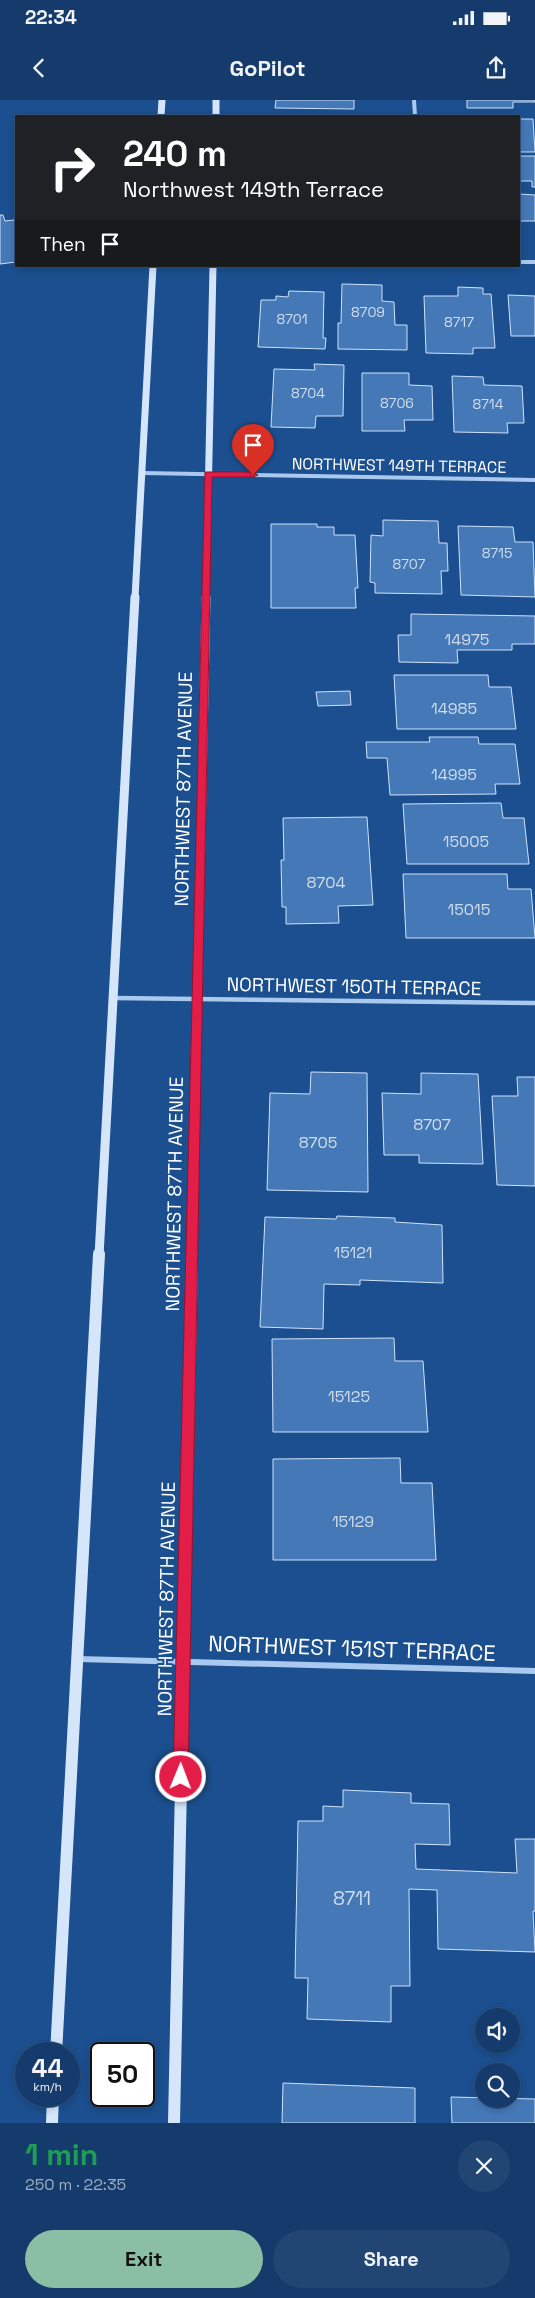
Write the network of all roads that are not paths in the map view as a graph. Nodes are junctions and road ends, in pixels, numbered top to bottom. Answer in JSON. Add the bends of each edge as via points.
{"nodes":[{"id":1,"x":162,"y":100,"type":"edge"},
{"id":2,"x":216,"y":100,"type":"edge"},
{"id":3,"x":414,"y":100,"type":"edge"},
{"id":4,"x":161,"y":115,"type":"edge"},
{"id":5,"x":216,"y":115,"type":"edge"},
{"id":6,"x":415,"y":115,"type":"edge"},
{"id":7,"x":520,"y":262,"type":"edge"},
{"id":8,"x":535,"y":262,"type":"edge"},
{"id":9,"x":153,"y":267,"type":"edge"},
{"id":10,"x":212,"y":267,"type":"edge"},
{"id":11,"x":142,"y":472,"type":"junction"},
{"id":12,"x":208,"y":474,"type":"junction"},
{"id":13,"x":535,"y":480,"type":"edge"},
{"id":14,"x":113,"y":998,"type":"junction"},
{"id":15,"x":197,"y":999,"type":"junction"},
{"id":16,"x":535,"y":1003,"type":"edge"},
{"id":17,"x":77,"y":1658,"type":"junction"},
{"id":18,"x":183,"y":1661,"type":"junction"},
{"id":19,"x":535,"y":1671,"type":"edge"},
{"id":20,"x":57,"y":2042,"type":"edge"},
{"id":21,"x":53,"y":2107,"type":"edge"},
{"id":22,"x":52,"y":2123,"type":"edge"},
{"id":23,"x":174,"y":2123,"type":"edge"}],
"edges":[{"from":1,"to":4,"type":"main road"},
{"from":2,"to":5,"type":"main road"},
{"from":3,"to":6,"type":"street"},
{"from":7,"to":8,"type":"street"},
{"from":9,"to":11,"type":"main road"},
{"from":10,"to":12,"type":"main road","name":"NORTHWEST 87TH AVENUE"},
{"from":11,"to":12,"type":"street","name":"NORTHWEST 149TH TERRACE"},
{"from":11,"to":14,"type":"main road"},
{"from":12,"to":13,"type":"street","name":"NORTHWEST 149TH TERRACE"},
{"from":12,"to":15,"type":"main road","name":"NORTHWEST 87TH AVENUE"},
{"from":14,"to":15,"type":"street","name":"NORTHWEST 150TH TERRACE"},
{"from":14,"to":17,"type":"main road"},
{"from":15,"to":16,"type":"street","name":"NORTHWEST 150TH TERRACE"},
{"from":15,"to":18,"type":"main road","name":"NORTHWEST 87TH AVENUE"},
{"from":17,"to":18,"type":"street","name":"NORTHWEST 151ST TERRACE"},
{"from":17,"to":20,"type":"main road"},
{"from":18,"to":19,"type":"street","name":"NORTHWEST 151ST TERRACE"},
{"from":18,"to":23,"type":"main road","name":"NORTHWEST 87TH AVENUE"},
{"from":21,"to":22,"type":"main road"}]}
